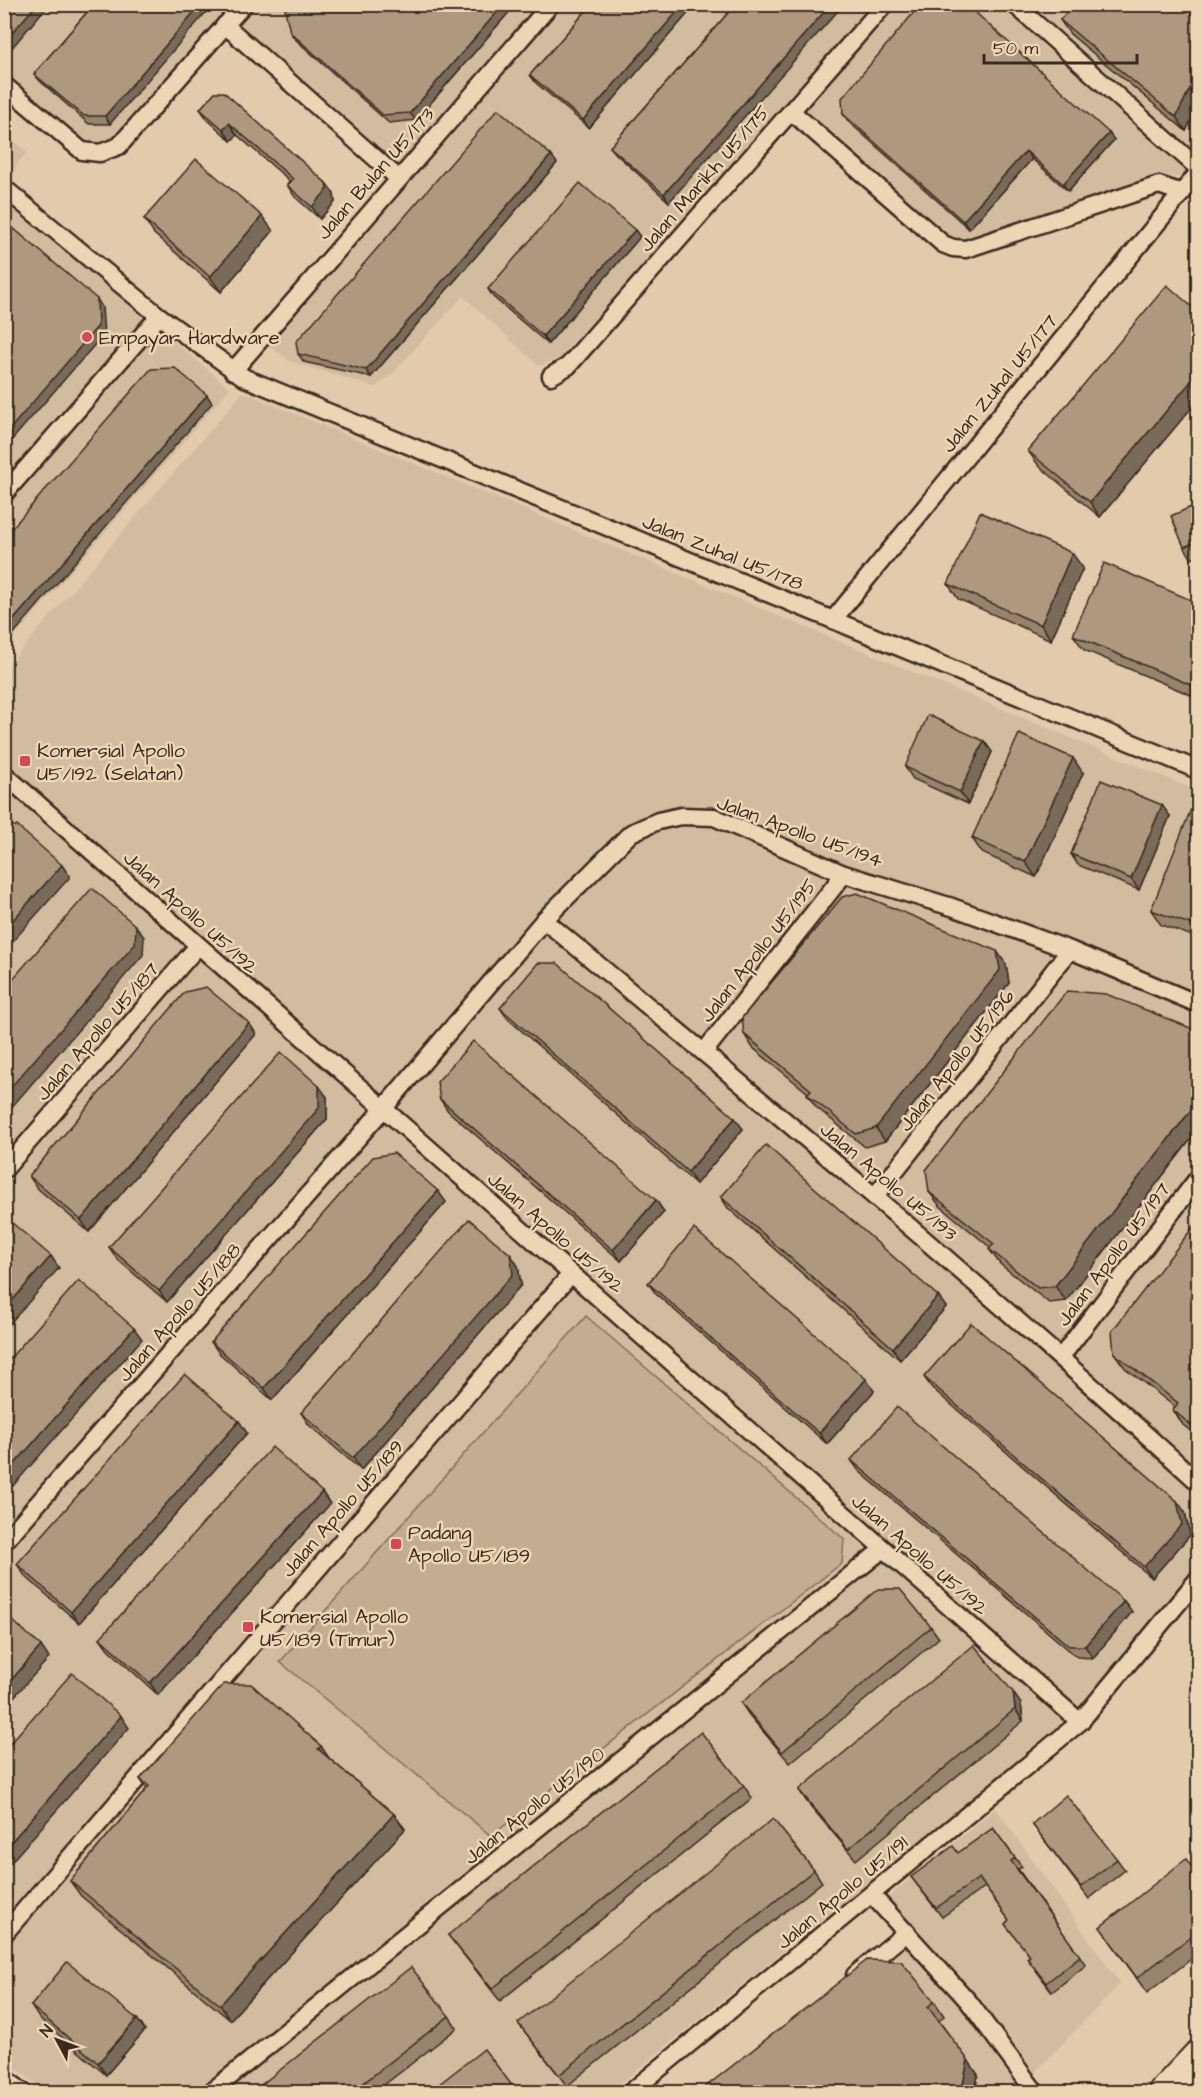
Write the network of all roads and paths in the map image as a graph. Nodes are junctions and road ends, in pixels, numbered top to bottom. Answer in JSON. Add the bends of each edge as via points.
{"nodes":[{"id":1,"x":244,"y":4,"type":"edge"},
{"id":2,"x":550,"y":4,"type":"edge"},
{"id":3,"x":885,"y":4,"type":"edge"},
{"id":4,"x":1014,"y":4,"type":"edge"},
{"id":5,"x":225,"y":25,"type":"junction"},
{"id":6,"x":4,"y":85,"type":"edge"},
{"id":7,"x":791,"y":111,"type":"junction"},
{"id":8,"x":1198,"y":171,"type":"edge"},
{"id":9,"x":399,"y":179,"type":"junction"},
{"id":10,"x":4,"y":188,"type":"edge"},
{"id":11,"x":1182,"y":193,"type":"junction"},
{"id":12,"x":159,"y":316,"type":"junction"},
{"id":13,"x":232,"y":371,"type":"junction"},
{"id":14,"x":551,"y":376,"type":"dead end"},
{"id":15,"x":4,"y":494,"type":"edge"},
{"id":16,"x":833,"y":620,"type":"junction"},
{"id":17,"x":1198,"y":770,"type":"edge"},
{"id":18,"x":6,"y":778,"type":"edge"},
{"id":19,"x":844,"y":874,"type":"junction"},
{"id":20,"x":544,"y":920,"type":"junction"},
{"id":21,"x":197,"y":946,"type":"junction"},
{"id":22,"x":1070,"y":950,"type":"junction"},
{"id":23,"x":1198,"y":1004,"type":"edge"},
{"id":24,"x":704,"y":1052,"type":"junction"},
{"id":25,"x":384,"y":1108,"type":"junction"},
{"id":26,"x":4,"y":1170,"type":"edge"},
{"id":27,"x":1198,"y":1178,"type":"edge"},
{"id":28,"x":875,"y":1196,"type":"junction"},
{"id":29,"x":571,"y":1274,"type":"junction"},
{"id":30,"x":1061,"y":1357,"type":"junction"},
{"id":31,"x":1198,"y":1482,"type":"edge"},
{"id":32,"x":4,"y":1542,"type":"edge"},
{"id":33,"x":883,"y":1549,"type":"junction"},
{"id":34,"x":1198,"y":1579,"type":"edge"},
{"id":35,"x":1080,"y":1722,"type":"junction"},
{"id":36,"x":873,"y":1894,"type":"junction"},
{"id":37,"x":907,"y":1932,"type":"junction"},
{"id":38,"x":4,"y":1934,"type":"edge"},
{"id":39,"x":844,"y":1983,"type":"edge"},
{"id":40,"x":1198,"y":2056,"type":"edge"},
{"id":41,"x":1198,"y":2067,"type":"edge"},
{"id":42,"x":4,"y":2078,"type":"edge"},
{"id":43,"x":1030,"y":2090,"type":"edge"},
{"id":44,"x":23,"y":2092,"type":"edge"},
{"id":45,"x":211,"y":2092,"type":"edge"},
{"id":46,"x":631,"y":2092,"type":"edge"},
{"id":47,"x":1166,"y":2092,"type":"edge"}],
"edges":[{"from":1,"to":5,"type":"street"},
{"from":2,"to":9,"type":"street","name":"Jalan Bulan U5/173"},
{"from":3,"to":7,"type":"street","name":"Jalan Marikh U5/175"},
{"from":4,"to":8,"type":"street"},
{"from":5,"to":6,"type":"street","via":[[119,146],[100,153],[82,151]]},
{"from":5,"to":9,"type":"street"},
{"from":7,"to":11,"type":"street","via":[[953,248],[966,249],[1159,184]]},
{"from":7,"to":14,"type":"street","name":"Jalan Marikh U5/175","via":[[568,366]]},
{"from":8,"to":11,"type":"street","name":"Jalan Zuhal U5/177"},
{"from":9,"to":13,"type":"street","name":"Jalan Bulan U5/173"},
{"from":10,"to":12,"type":"street","name":"Jalan Zuhal U5/178"},
{"from":11,"to":16,"type":"street","name":"Jalan Zuhal U5/177"},
{"from":12,"to":13,"type":"street","name":"Jalan Zuhal U5/178"},
{"from":12,"to":15,"type":"street"},
{"from":13,"to":16,"type":"street","name":"Jalan Zuhal U5/178"},
{"from":16,"to":17,"type":"street","name":"Jalan Zuhal U5/178"},
{"from":18,"to":21,"type":"street","name":"Jalan Apollo U5/192"},
{"from":19,"to":20,"type":"street","name":"Jalan Apollo U5/194","via":[[714,817],[681,816],[658,820],[631,833]]},
{"from":19,"to":22,"type":"street","name":"Jalan Apollo U5/194","via":[[952,907]]},
{"from":19,"to":24,"type":"street","name":"Jalan Apollo U5/195"},
{"from":20,"to":24,"type":"street","name":"Jalan Apollo U5/193"},
{"from":20,"to":25,"type":"street","name":"Jalan Apollo U5/194"},
{"from":21,"to":25,"type":"street","name":"Jalan Apollo U5/192"},
{"from":21,"to":26,"type":"street","name":"Jalan Apollo U5/187"},
{"from":22,"to":23,"type":"street","name":"Jalan Apollo U5/194"},
{"from":22,"to":28,"type":"street","name":"Jalan Apollo U5/196"},
{"from":24,"to":28,"type":"street","name":"Jalan Apollo U5/193"},
{"from":25,"to":29,"type":"street","name":"Jalan Apollo U5/192"},
{"from":25,"to":32,"type":"street","name":"Jalan Apollo U5/188"},
{"from":27,"to":30,"type":"street","name":"Jalan Apollo U5/197"},
{"from":28,"to":30,"type":"street","name":"Jalan Apollo U5/193"},
{"from":29,"to":33,"type":"street","name":"Jalan Apollo U5/192"},
{"from":29,"to":38,"type":"street","name":"Jalan Apollo U5/189"},
{"from":30,"to":31,"type":"street","name":"Jalan Apollo U5/193"},
{"from":33,"to":35,"type":"street","name":"Jalan Apollo U5/192"},
{"from":33,"to":45,"type":"street","name":"Jalan Apollo U5/190"},
{"from":34,"to":35,"type":"street","name":"Jalan Apollo U5/191"},
{"from":35,"to":36,"type":"street","name":"Jalan Apollo U5/191"},
{"from":36,"to":37,"type":"street"},
{"from":36,"to":46,"type":"street","name":"Jalan Apollo U5/191"},
{"from":37,"to":39,"type":"street"},
{"from":37,"to":43,"type":"street","via":[[969,2002]]},
{"from":40,"to":47,"type":"highway"},
{"from":41,"to":47,"type":"highway"},
{"from":42,"to":44,"type":"street"}]}
